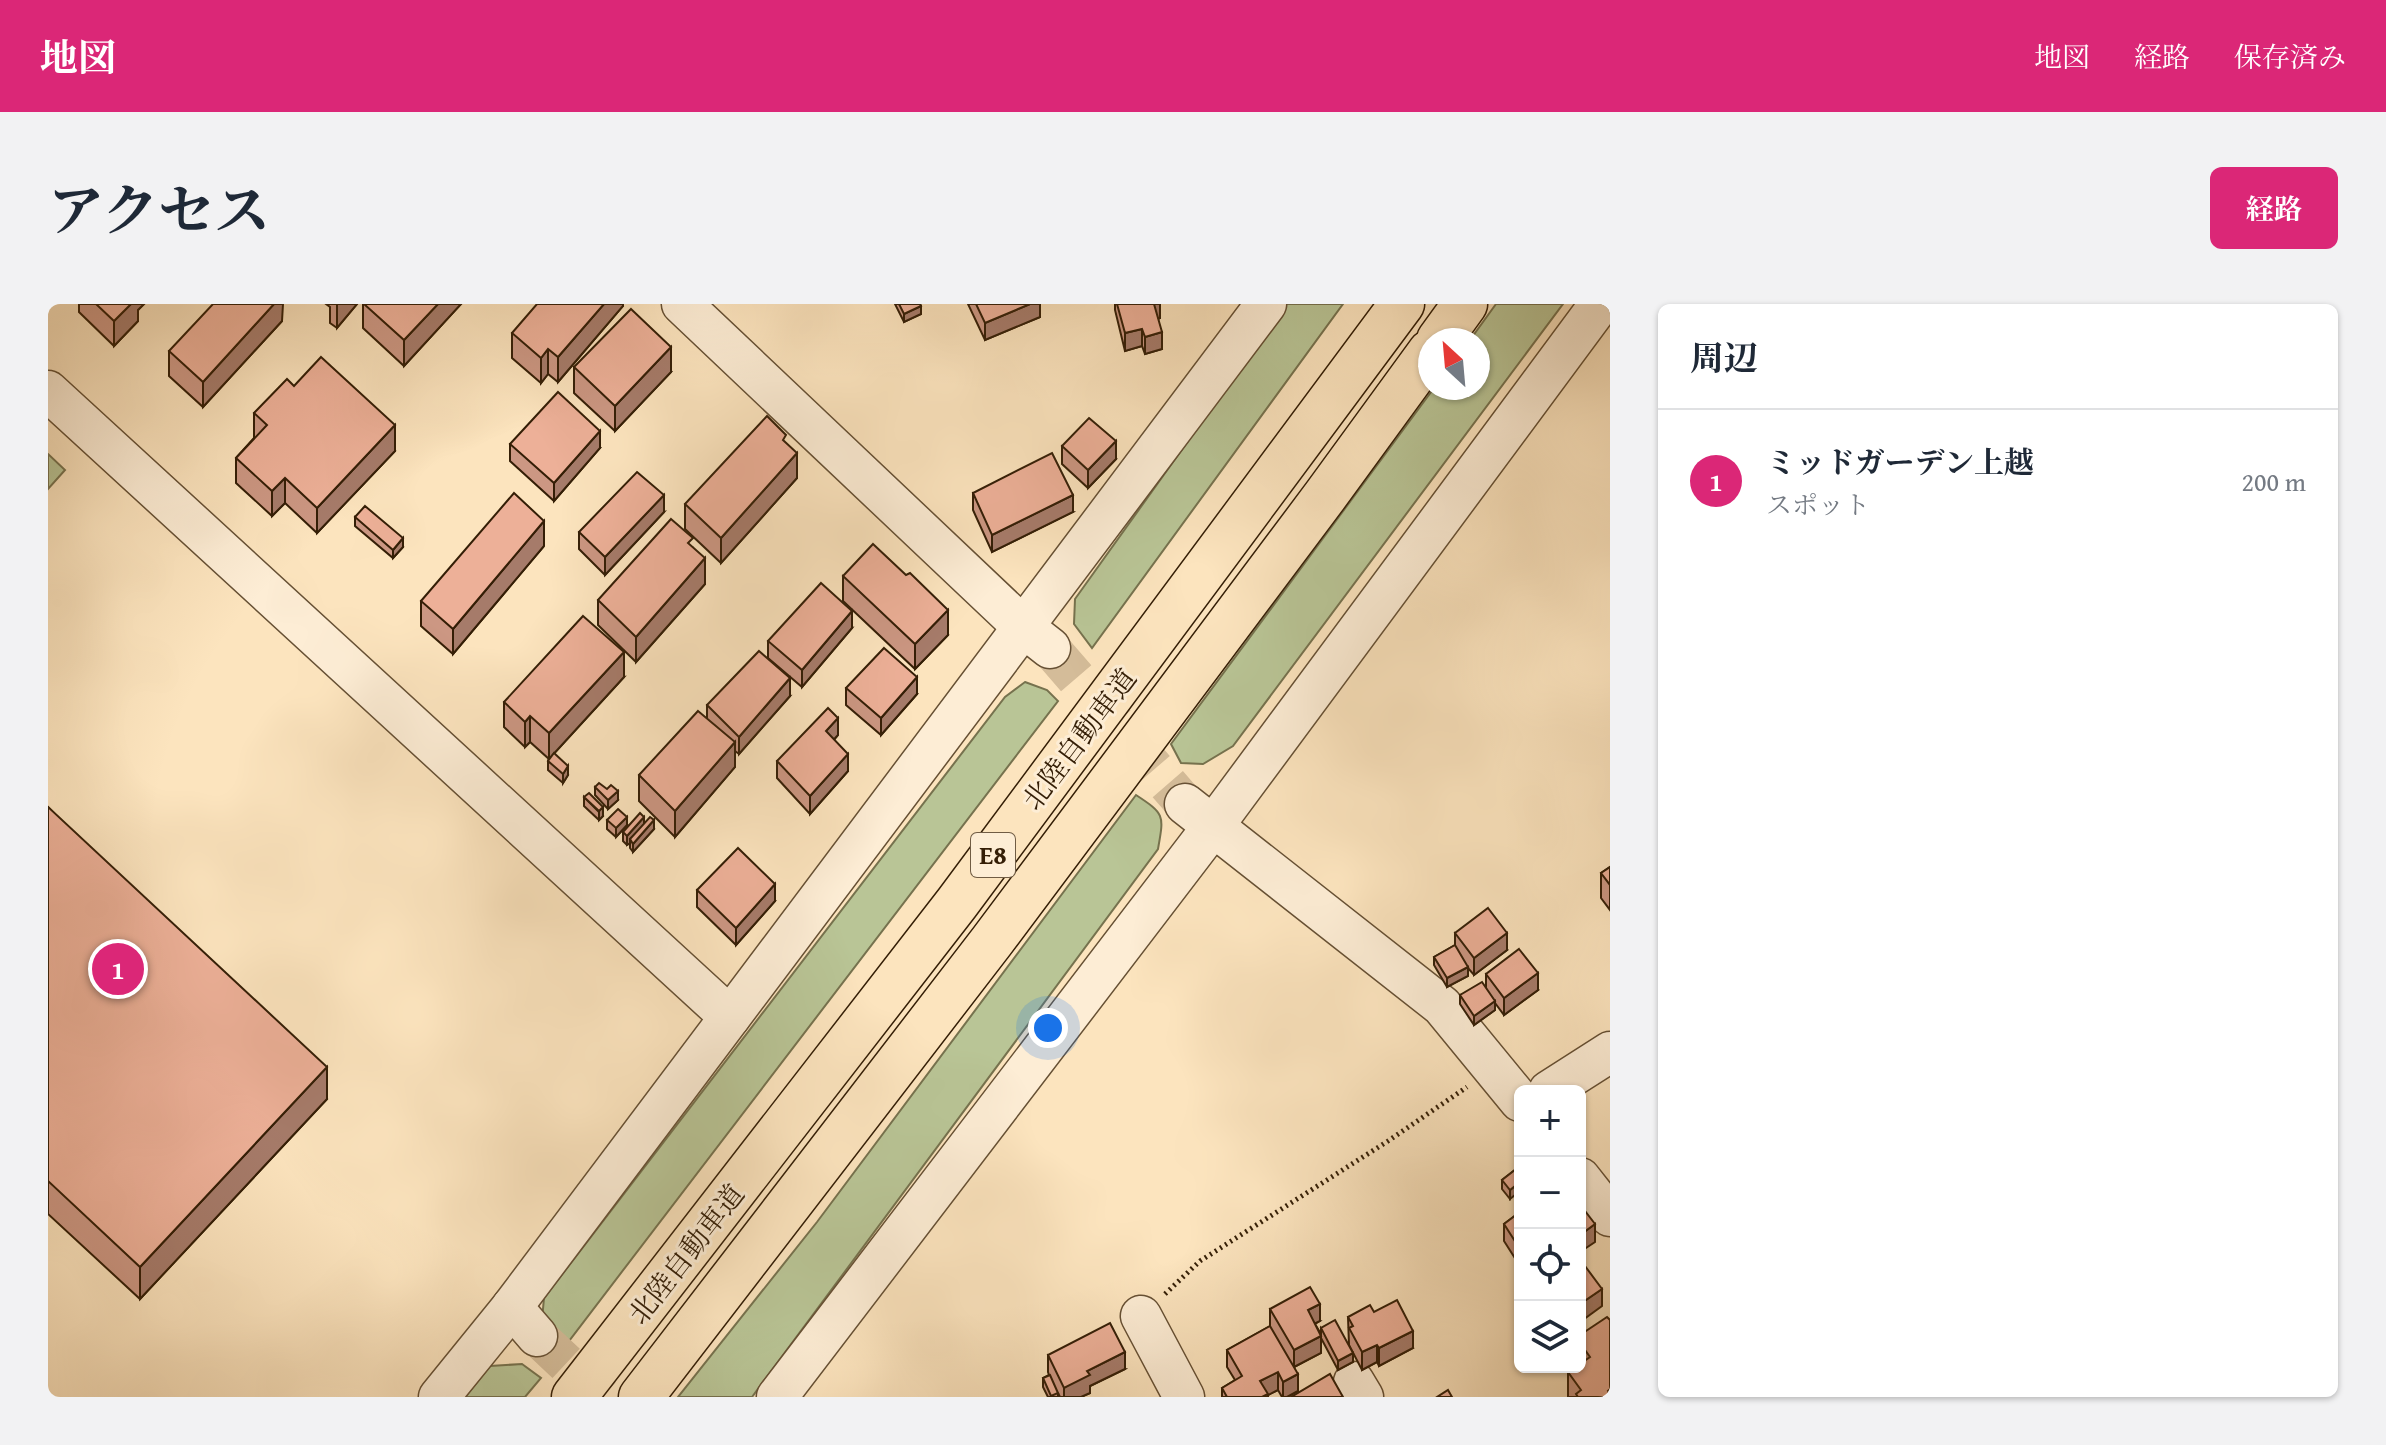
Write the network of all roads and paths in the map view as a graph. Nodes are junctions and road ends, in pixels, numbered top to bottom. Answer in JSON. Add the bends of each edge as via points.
{"nodes":[{"id":1,"x":682,"y":304,"type":"edge"},
{"id":2,"x":1266,"y":304,"type":"edge"},
{"id":3,"x":1402,"y":304,"type":"edge"},
{"id":4,"x":1465,"y":304,"type":"edge"},
{"id":5,"x":1600,"y":304,"type":"edge"},
{"id":6,"x":1448,"y":328,"type":"edge"},
{"id":7,"x":1418,"y":368,"type":"edge"},
{"id":8,"x":48,"y":391,"type":"edge"},
{"id":9,"x":1036,"y":637,"type":"junction"},
{"id":10,"x":1200,"y":815,"type":"junction"},
{"id":11,"x":730,"y":1017,"type":"junction"},
{"id":12,"x":1610,"y":1052,"type":"edge"},
{"id":13,"x":1494,"y":1069,"type":"junction"},
{"id":14,"x":1558,"y":1085,"type":"edge"},
{"id":15,"x":1514,"y":1094,"type":"edge"},
{"id":16,"x":1586,"y":1186,"type":"edge"},
{"id":17,"x":1610,"y":1216,"type":"edge"},
{"id":18,"x":1141,"y":1316,"type":"joint"},
{"id":19,"x":439,"y":1397,"type":"edge"},
{"id":20,"x":574,"y":1397,"type":"edge"},
{"id":21,"x":641,"y":1397,"type":"edge"},
{"id":22,"x":777,"y":1397,"type":"edge"},
{"id":23,"x":1184,"y":1397,"type":"edge"}],
"edges":[{"from":1,"to":9,"type":"street"},
{"from":2,"to":9,"type":"street"},
{"from":3,"to":20,"type":"highway","name":"北陸自動車道","number":"E8","via":[[957,903]]},
{"from":4,"to":6,"type":"highway"},
{"from":5,"to":10,"type":"street"},
{"from":7,"to":21,"type":"highway","name":"北陸自動車道","number":"E8","via":[[1002,928]]},
{"from":8,"to":11,"type":"street"},
{"from":9,"to":11,"type":"street"},
{"from":10,"to":13,"type":"street","via":[[1442,1006]]},
{"from":10,"to":22,"type":"street"},
{"from":11,"to":19,"type":"street","via":[[524,1322]]},
{"from":12,"to":14,"type":"street"},
{"from":13,"to":15,"type":"street"},
{"from":13,"to":18,"type":"path","via":[[1200,1261]]},
{"from":16,"to":17,"type":"street"},
{"from":18,"to":23,"type":"street"}]}
